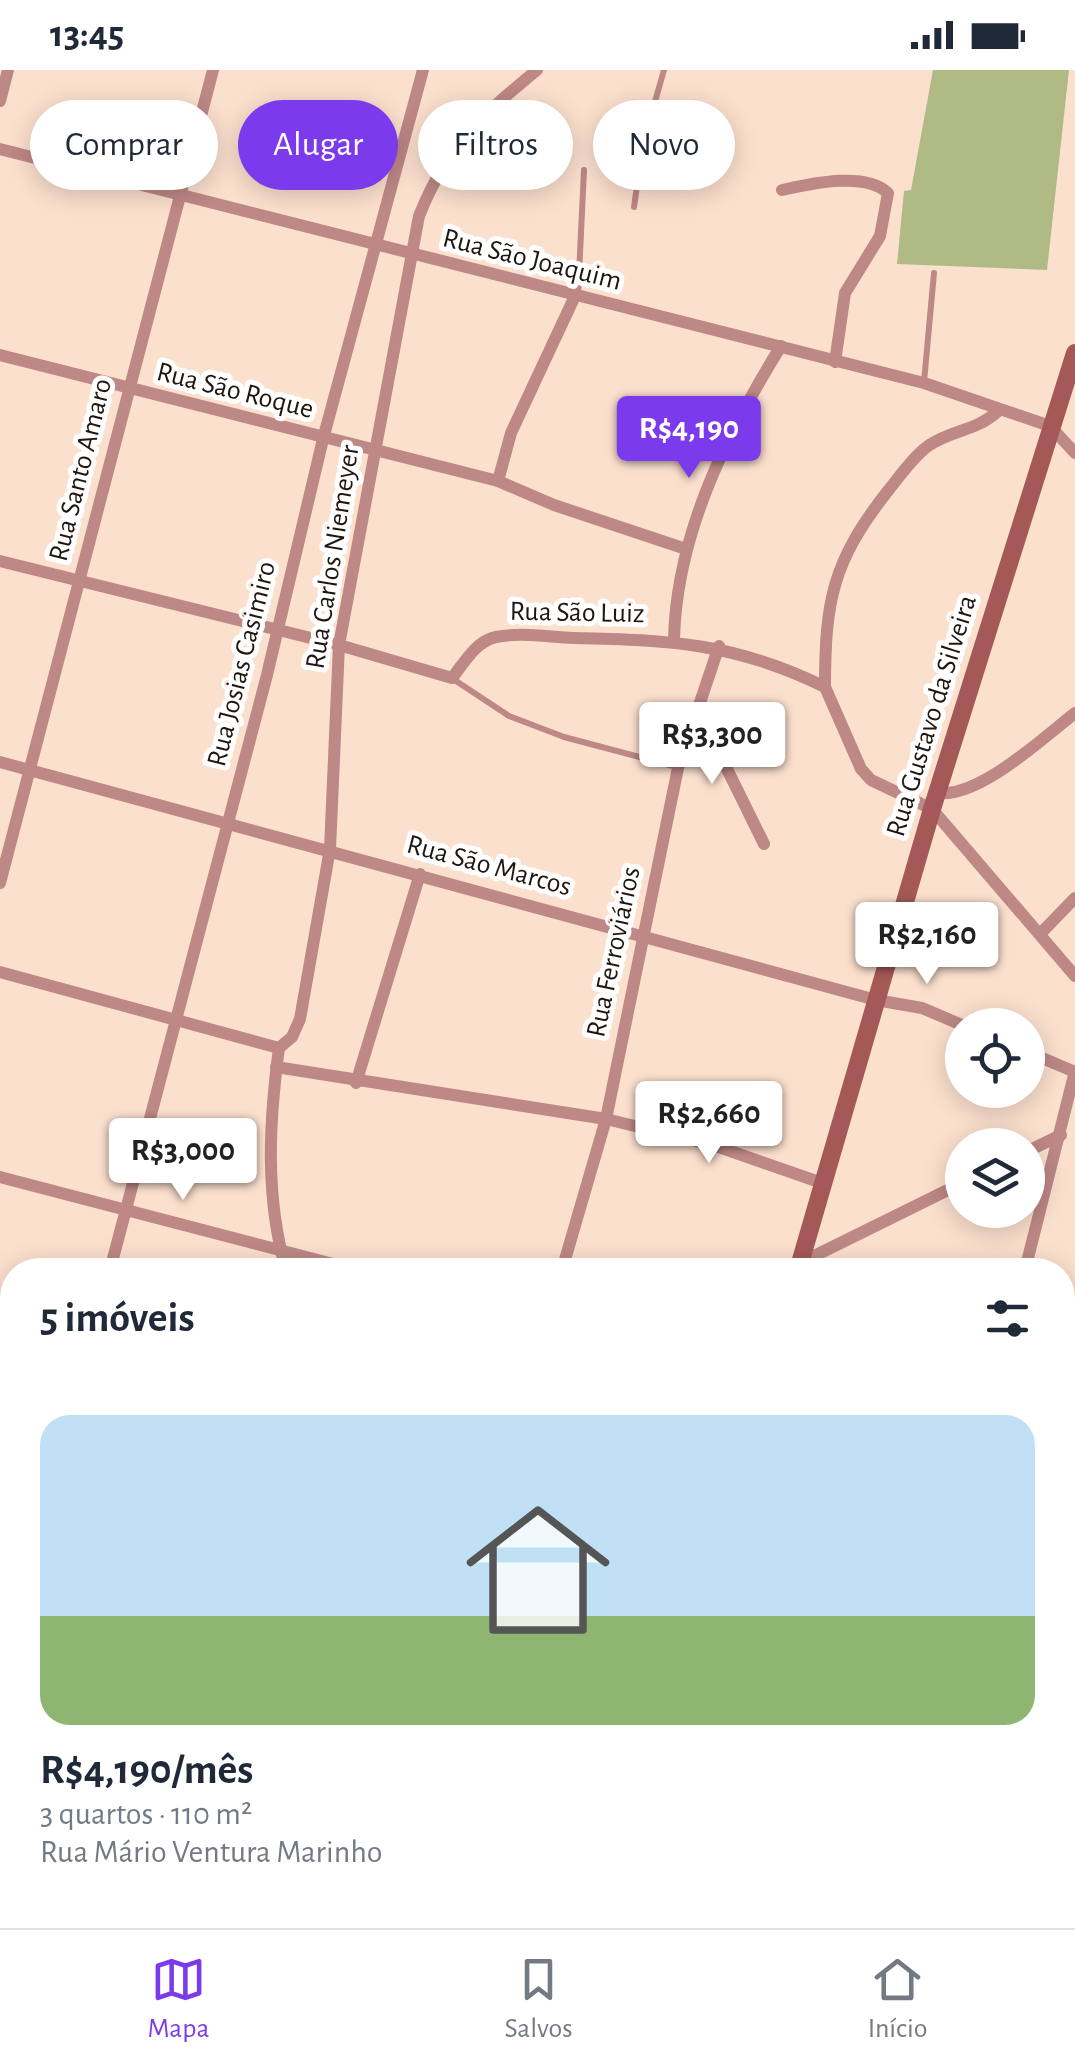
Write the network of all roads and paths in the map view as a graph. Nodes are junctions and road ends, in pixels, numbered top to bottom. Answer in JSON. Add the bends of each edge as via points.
{"nodes":[{"id":1,"x":8,"y":70,"type":"edge"},
{"id":2,"x":213,"y":70,"type":"edge"},
{"id":3,"x":423,"y":70,"type":"edge"},
{"id":4,"x":537,"y":70,"type":"edge"},
{"id":5,"x":664,"y":70,"type":"edge"},
{"id":6,"x":0,"y":101,"type":"edge"},
{"id":7,"x":0,"y":148,"type":"edge"},
{"id":8,"x":584,"y":170,"type":"dead end"},
{"id":9,"x":782,"y":190,"type":"dead end"},
{"id":10,"x":182,"y":196,"type":"junction"},
{"id":11,"x":634,"y":207,"type":"dead end"},
{"id":12,"x":377,"y":246,"type":"junction"},
{"id":13,"x":413,"y":256,"type":"junction"},
{"id":14,"x":934,"y":274,"type":"dead end"},
{"id":15,"x":576,"y":296,"type":"junction"},
{"id":16,"x":781,"y":346,"type":"junction"},
{"id":17,"x":1075,"y":353,"type":"edge"},
{"id":18,"x":0,"y":355,"type":"edge"},
{"id":19,"x":836,"y":362,"type":"junction"},
{"id":20,"x":924,"y":383,"type":"junction"},
{"id":21,"x":126,"y":388,"type":"junction"},
{"id":22,"x":997,"y":412,"type":"junction"},
{"id":23,"x":1050,"y":426,"type":"junction"},
{"id":24,"x":323,"y":439,"type":"junction"},
{"id":25,"x":375,"y":451,"type":"junction"},
{"id":26,"x":1075,"y":453,"type":"edge"},
{"id":27,"x":498,"y":480,"type":"junction"},
{"id":28,"x":686,"y":549,"type":"junction"},
{"id":29,"x":0,"y":562,"type":"edge"},
{"id":30,"x":78,"y":582,"type":"junction"},
{"id":31,"x":276,"y":632,"type":"junction"},
{"id":32,"x":674,"y":640,"type":"junction"},
{"id":33,"x":339,"y":645,"type":"junction"},
{"id":34,"x":719,"y":646,"type":"junction"},
{"id":35,"x":452,"y":678,"type":"junction"},
{"id":36,"x":825,"y":687,"type":"junction"},
{"id":37,"x":698,"y":710,"type":"junction"},
{"id":38,"x":1075,"y":713,"type":"edge"},
{"id":39,"x":0,"y":762,"type":"edge"},
{"id":40,"x":678,"y":768,"type":"junction"},
{"id":41,"x":31,"y":770,"type":"junction"},
{"id":42,"x":936,"y":801,"type":"junction"},
{"id":43,"x":226,"y":822,"type":"junction"},
{"id":44,"x":764,"y":844,"type":"dead end"},
{"id":45,"x":330,"y":849,"type":"junction"},
{"id":46,"x":420,"y":874,"type":"junction"},
{"id":47,"x":0,"y":883,"type":"edge"},
{"id":48,"x":1075,"y":898,"type":"edge"},
{"id":49,"x":1042,"y":932,"type":"junction"},
{"id":50,"x":642,"y":933,"type":"junction"},
{"id":51,"x":0,"y":972,"type":"edge"},
{"id":52,"x":1075,"y":976,"type":"edge"},
{"id":53,"x":876,"y":1000,"type":"junction"},
{"id":54,"x":945,"y":1018,"type":"edge"},
{"id":55,"x":174,"y":1019,"type":"junction"},
{"id":56,"x":279,"y":1048,"type":"junction"},
{"id":57,"x":1045,"y":1059,"type":"edge"},
{"id":58,"x":276,"y":1067,"type":"junction"},
{"id":59,"x":1075,"y":1072,"type":"edge"},
{"id":60,"x":356,"y":1082,"type":"junction"},
{"id":61,"x":606,"y":1118,"type":"junction"},
{"id":62,"x":1060,"y":1134,"type":"junction"},
{"id":63,"x":1045,"y":1142,"type":"edge"},
{"id":64,"x":0,"y":1178,"type":"edge"},
{"id":65,"x":822,"y":1183,"type":"junction"},
{"id":66,"x":945,"y":1192,"type":"edge"},
{"id":67,"x":126,"y":1210,"type":"junction"},
{"id":68,"x":280,"y":1250,"type":"junction"},
{"id":69,"x":113,"y":1258,"type":"edge"},
{"id":70,"x":282,"y":1258,"type":"edge"},
{"id":71,"x":310,"y":1258,"type":"edge"},
{"id":72,"x":565,"y":1258,"type":"edge"},
{"id":73,"x":801,"y":1258,"type":"edge"},
{"id":74,"x":816,"y":1258,"type":"edge"},
{"id":75,"x":1028,"y":1258,"type":"edge"}],
"edges":[{"from":1,"to":6,"type":"street"},
{"from":2,"to":10,"type":"street","name":"Rua Santo Amaro"},
{"from":3,"to":12,"type":"street","name":"Rua Josias Casimiro"},
{"from":4,"to":13,"type":"street","name":"Rua Carlos Niemeyer","via":[[470,127],[438,169],[418,216]]},
{"from":5,"to":11,"type":"lane","via":[[642,144]]},
{"from":7,"to":10,"type":"street","name":"Rua São Joaquim"},
{"from":8,"to":15,"type":"lane"},
{"from":9,"to":19,"type":"street","via":[[824,181],[888,193],[880,236],[846,293]]},
{"from":10,"to":12,"type":"street","name":"Rua São Joaquim"},
{"from":10,"to":21,"type":"street","name":"Rua Santo Amaro"},
{"from":12,"to":13,"type":"street","name":"Rua São Joaquim"},
{"from":12,"to":24,"type":"street","name":"Rua Josias Casimiro"},
{"from":13,"to":15,"type":"street","name":"Rua São Joaquim"},
{"from":13,"to":25,"type":"street","name":"Rua Carlos Niemeyer"},
{"from":14,"to":20,"type":"lane"},
{"from":15,"to":16,"type":"street","name":"Rua São Joaquim"},
{"from":15,"to":27,"type":"street","via":[[518,416]]},
{"from":16,"to":19,"type":"street","name":"Rua São Joaquim"},
{"from":16,"to":28,"type":"street","via":[[746,402]]},
{"from":17,"to":23,"type":"main road","name":"Rua Gustavo da Silveira"},
{"from":18,"to":21,"type":"street","name":"Rua São Roque"},
{"from":19,"to":20,"type":"street","name":"Rua São Joaquim"},
{"from":20,"to":22,"type":"street","name":"Rua São Joaquim"},
{"from":21,"to":24,"type":"street","name":"Rua São Roque"},
{"from":21,"to":30,"type":"street","name":"Rua Santo Amaro"},
{"from":22,"to":23,"type":"street","name":"Rua São Joaquim"},
{"from":22,"to":36,"type":"street","via":[[978,427],[930,445],[853,539],[830,597]]},
{"from":23,"to":26,"type":"street"},
{"from":23,"to":42,"type":"main road","name":"Rua Gustavo da Silveira"},
{"from":24,"to":25,"type":"street","name":"Rua São Roque"},
{"from":24,"to":31,"type":"street","name":"Rua Josias Casimiro"},
{"from":25,"to":27,"type":"street","name":"Rua São Roque"},
{"from":25,"to":33,"type":"street","name":"Rua Carlos Niemeyer"},
{"from":27,"to":28,"type":"street","name":"Rua São Roque"},
{"from":28,"to":32,"type":"street"},
{"from":29,"to":30,"type":"street"},
{"from":30,"to":31,"type":"street"},
{"from":30,"to":41,"type":"street","name":"Rua Santo Amaro"},
{"from":31,"to":33,"type":"street"},
{"from":31,"to":43,"type":"street","name":"Rua Josias Casimiro"},
{"from":32,"to":34,"type":"street","name":"Rua São Luiz"},
{"from":32,"to":35,"type":"street","name":"Rua São Luiz","via":[[493,637]]},
{"from":33,"to":35,"type":"street"},
{"from":33,"to":45,"type":"street","name":"Rua Carlos Niemeyer"},
{"from":34,"to":36,"type":"street","name":"Rua São Luiz"},
{"from":34,"to":37,"type":"street","name":"Rua Ferroviários"},
{"from":35,"to":40,"type":"lane","via":[[508,716]]},
{"from":36,"to":42,"type":"street","via":[[854,756],[872,780]]},
{"from":37,"to":40,"type":"street","name":"Rua Ferroviários"},
{"from":37,"to":44,"type":"street"},
{"from":38,"to":42,"type":"street","via":[[1008,766]]},
{"from":39,"to":41,"type":"street","name":"Rua São Marcos"},
{"from":40,"to":50,"type":"street","name":"Rua Ferroviários"},
{"from":41,"to":43,"type":"street","name":"Rua São Marcos"},
{"from":41,"to":47,"type":"street","name":"Rua Santo Amaro"},
{"from":42,"to":49,"type":"street"},
{"from":42,"to":53,"type":"main road","name":"Rua Gustavo da Silveira"},
{"from":43,"to":45,"type":"street","name":"Rua São Marcos"},
{"from":43,"to":55,"type":"street","name":"Rua Josias Casimiro"},
{"from":45,"to":46,"type":"street","name":"Rua São Marcos"},
{"from":45,"to":56,"type":"street","name":"Rua Carlos Niemeyer","via":[[300,1019]]},
{"from":46,"to":50,"type":"street","name":"Rua São Marcos"},
{"from":46,"to":60,"type":"street"},
{"from":48,"to":49,"type":"street"},
{"from":49,"to":52,"type":"street"},
{"from":50,"to":53,"type":"street","name":"Rua São Marcos"},
{"from":50,"to":61,"type":"street","name":"Rua Ferroviários"},
{"from":51,"to":55,"type":"street"},
{"from":53,"to":54,"type":"street","name":"Rua São Marcos"},
{"from":53,"to":65,"type":"main road","name":"Rua Gustavo da Silveira"},
{"from":55,"to":56,"type":"street"},
{"from":55,"to":67,"type":"street","name":"Rua Josias Casimiro"},
{"from":56,"to":58,"type":"street","name":"Rua Carlos Niemeyer"},
{"from":57,"to":59,"type":"street"},
{"from":58,"to":60,"type":"street"},
{"from":58,"to":68,"type":"street","name":"Rua Carlos Niemeyer","via":[[270,1156]]},
{"from":59,"to":62,"type":"street"},
{"from":60,"to":61,"type":"street"},
{"from":61,"to":65,"type":"street"},
{"from":61,"to":72,"type":"street","name":"Rua Ferroviários"},
{"from":62,"to":63,"type":"street"},
{"from":62,"to":75,"type":"street"},
{"from":64,"to":67,"type":"street"},
{"from":65,"to":73,"type":"main road","name":"Rua Gustavo da Silveira"},
{"from":66,"to":74,"type":"street"},
{"from":67,"to":68,"type":"street"},
{"from":67,"to":69,"type":"street","name":"Rua Josias Casimiro"},
{"from":68,"to":70,"type":"street","name":"Rua Carlos Niemeyer"},
{"from":68,"to":71,"type":"street"}]}
